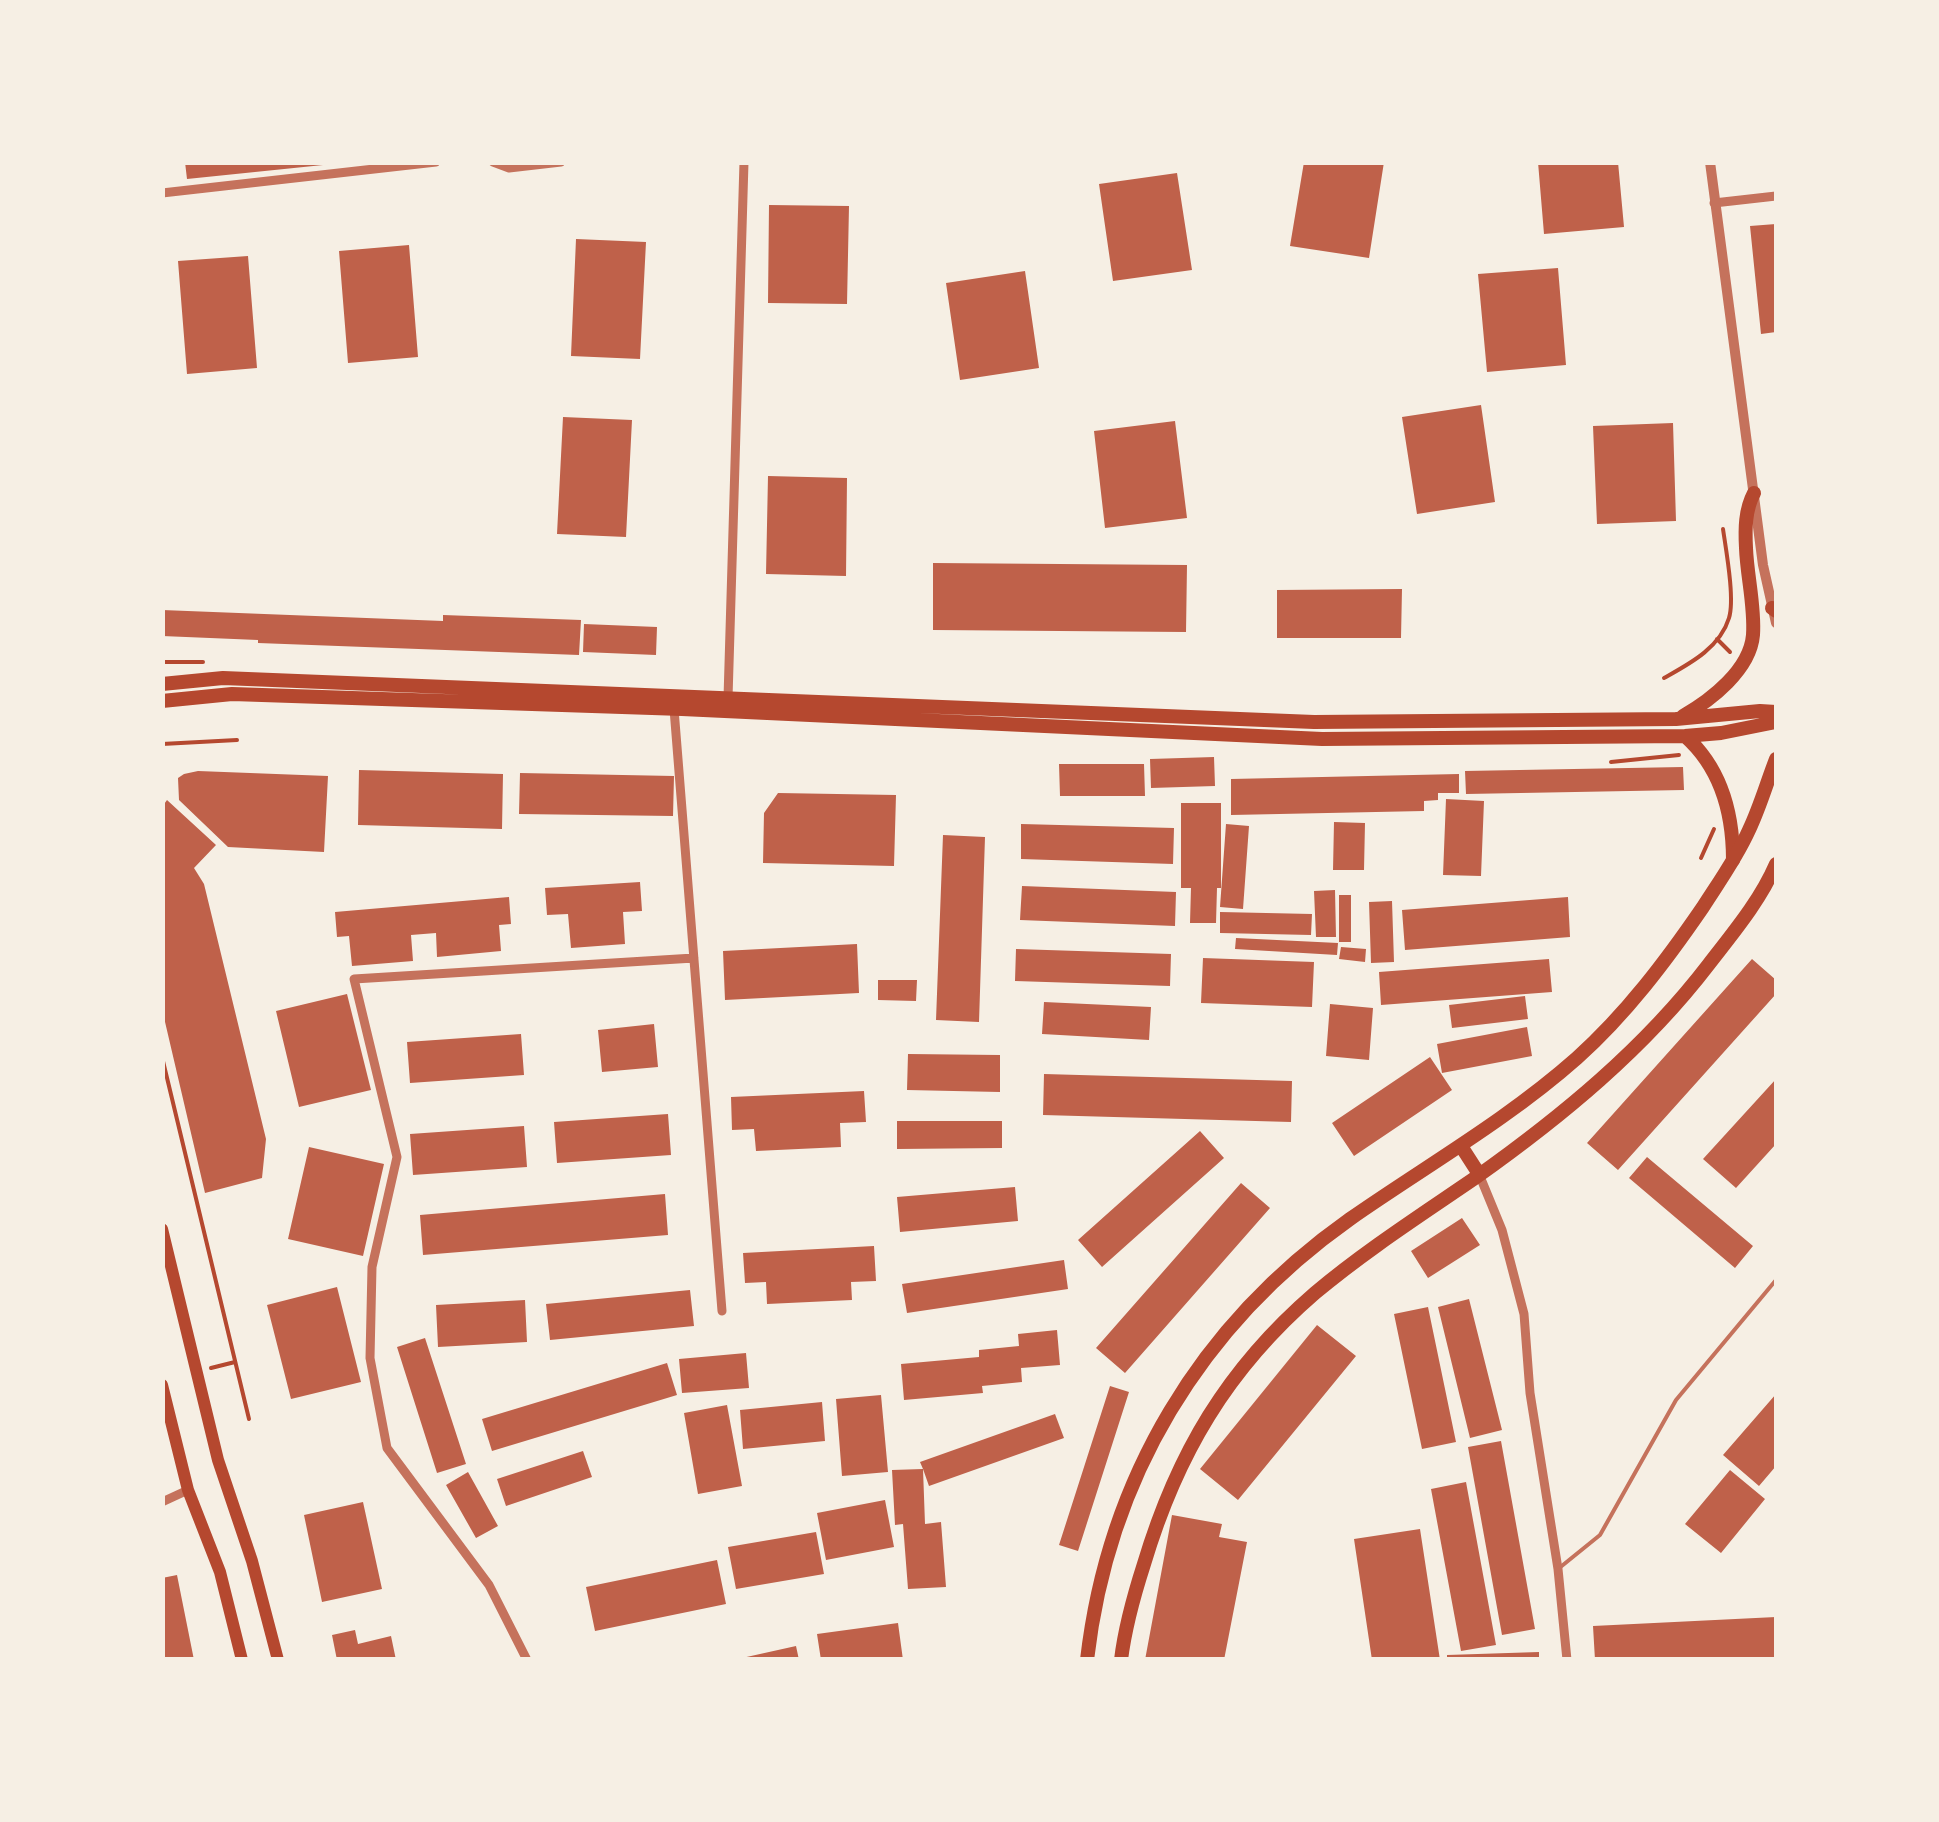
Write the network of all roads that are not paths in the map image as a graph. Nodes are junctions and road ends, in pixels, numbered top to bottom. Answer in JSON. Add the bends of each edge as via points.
{"nodes":[{"id":1,"x":436,"y":162,"type":"edge"},
{"id":2,"x":493,"y":162,"type":"edge"},
{"id":3,"x":560,"y":162,"type":"edge"},
{"id":4,"x":744,"y":162,"type":"edge"},
{"id":5,"x":1710,"y":162,"type":"edge"},
{"id":6,"x":162,"y":193,"type":"edge"},
{"id":7,"x":1776,"y":196,"type":"edge"},
{"id":8,"x":1714,"y":203,"type":"junction"},
{"id":9,"x":1754,"y":493,"type":"junction"},
{"id":10,"x":1775,"y":614,"type":"edge"},
{"id":11,"x":162,"y":684,"type":"edge"},
{"id":12,"x":728,"y":698,"type":"junction"},
{"id":13,"x":162,"y":702,"type":"edge"},
{"id":14,"x":674,"y":709,"type":"junction"},
{"id":15,"x":1776,"y":712,"type":"edge"},
{"id":16,"x":1676,"y":719,"type":"junction"},
{"id":17,"x":1776,"y":722,"type":"edge"},
{"id":18,"x":1685,"y":736,"type":"junction"},
{"id":19,"x":1776,"y":759,"type":"edge"},
{"id":20,"x":1733,"y":860,"type":"junction"},
{"id":21,"x":1776,"y":864,"type":"edge"},
{"id":22,"x":1776,"y":881,"type":"edge"},
{"id":23,"x":1742,"y":921,"type":"junction"},
{"id":24,"x":694,"y":958,"type":"junction"},
{"id":25,"x":1461,"y":1146,"type":"junction"},
{"id":26,"x":1479,"y":1174,"type":"junction"},
{"id":27,"x":162,"y":1229,"type":"edge"},
{"id":28,"x":1776,"y":1280,"type":"edge"},
{"id":29,"x":722,"y":1310,"type":"dead end"},
{"id":30,"x":162,"y":1385,"type":"edge"},
{"id":31,"x":188,"y":1490,"type":"junction"},
{"id":32,"x":162,"y":1502,"type":"edge"},
{"id":33,"x":1558,"y":1569,"type":"junction"},
{"id":34,"x":242,"y":1660,"type":"edge"},
{"id":35,"x":278,"y":1660,"type":"edge"},
{"id":36,"x":526,"y":1660,"type":"edge"},
{"id":37,"x":1087,"y":1660,"type":"edge"},
{"id":38,"x":1121,"y":1660,"type":"edge"},
{"id":39,"x":1567,"y":1660,"type":"edge"}],
"edges":[{"from":1,"to":6,"type":"street"},
{"from":2,"to":3,"type":"street","via":[[510,168]]},
{"from":4,"to":12,"type":"street"},
{"from":5,"to":8,"type":"street"},
{"from":7,"to":8,"type":"street"},
{"from":8,"to":9,"type":"street"},
{"from":9,"to":10,"type":"street"},
{"from":9,"to":16,"type":"main road","via":[[1745,532],[1751,645],[1725,684]]},
{"from":11,"to":12,"type":"main road","via":[[223,678]]},
{"from":12,"to":16,"type":"main road","via":[[1314,722]]},
{"from":13,"to":14,"type":"main road","via":[[232,694]]},
{"from":14,"to":18,"type":"main road","via":[[1322,739]]},
{"from":14,"to":24,"type":"street"},
{"from":15,"to":16,"type":"main road"},
{"from":17,"to":18,"type":"main road"},
{"from":18,"to":20,"type":"main road","via":[[1721,787]]},
{"from":19,"to":20,"type":"main road"},
{"from":20,"to":25,"type":"main road","via":[[1634,1000],[1549,1082]]},
{"from":21,"to":23,"type":"main road"},
{"from":22,"to":23,"type":"main road"},
{"from":23,"to":26,"type":"main road","via":[[1644,1040]]},
{"from":24,"to":29,"type":"street"},
{"from":24,"to":36,"type":"street","via":[[354,979],[397,1157],[372,1267],[370,1358],[388,1448],[489,1584]]},
{"from":25,"to":26,"type":"main road"},
{"from":25,"to":37,"type":"main road","via":[[1307,1252],[1240,1314],[1200,1365],[1154,1437],[1129,1492],[1105,1563]]},
{"from":26,"to":33,"type":"street","via":[[1524,1314]]},
{"from":26,"to":38,"type":"main road","via":[[1324,1286],[1238,1373],[1170,1487]]},
{"from":27,"to":35,"type":"main road","via":[[218,1460]]},
{"from":28,"to":33,"type":"lane","via":[[1676,1400],[1600,1535]]},
{"from":30,"to":31,"type":"main road"},
{"from":31,"to":32,"type":"street"},
{"from":31,"to":34,"type":"main road","via":[[220,1572]]},
{"from":33,"to":39,"type":"street"}]}
